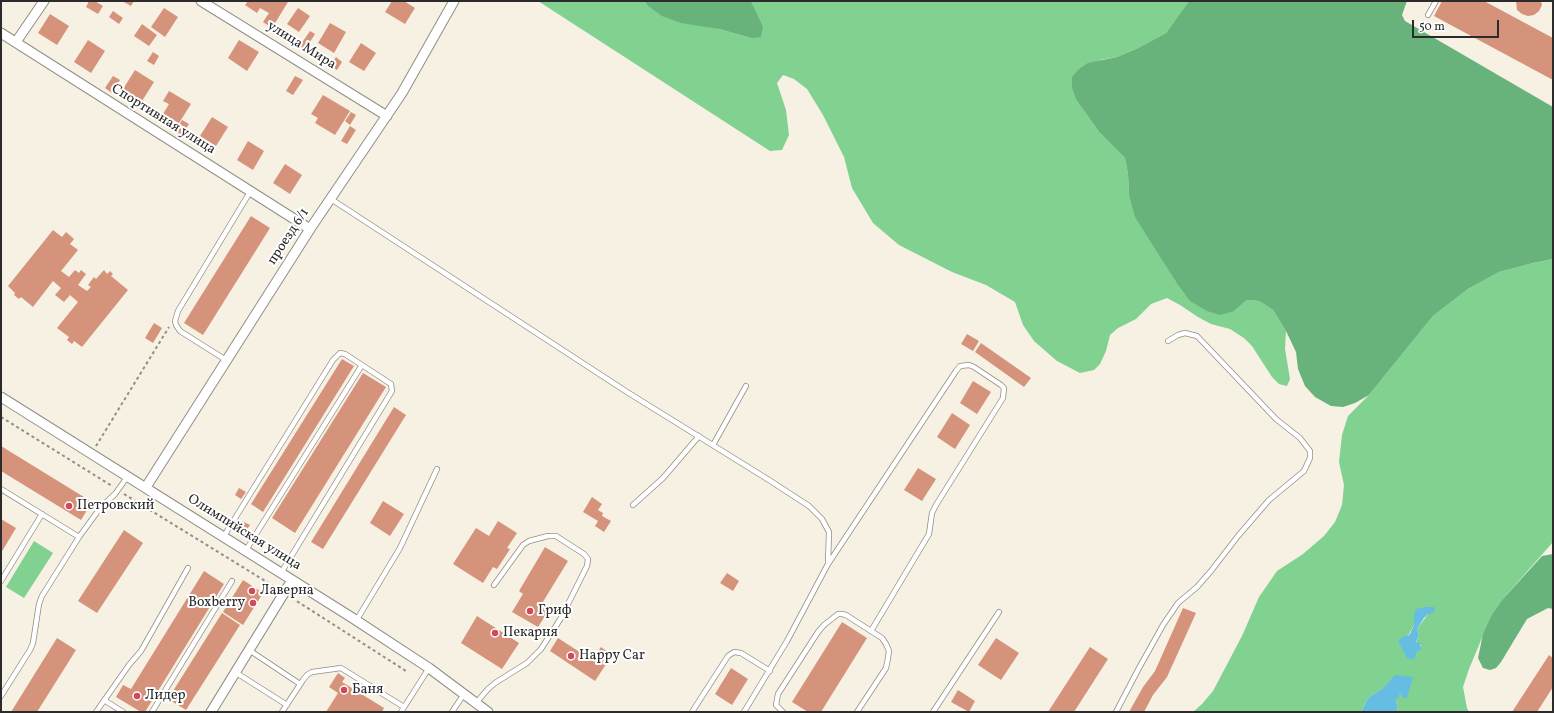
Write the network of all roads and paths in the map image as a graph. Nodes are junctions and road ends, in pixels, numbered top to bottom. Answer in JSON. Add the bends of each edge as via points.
{"nodes":[{"id":1,"x":44,"y":1,"type":"edge"},
{"id":2,"x":201,"y":1,"type":"edge"},
{"id":3,"x":443,"y":1,"type":"edge"},
{"id":4,"x":1436,"y":1,"type":"edge"},
{"id":5,"x":452,"y":4,"type":"edge"},
{"id":6,"x":1428,"y":15,"type":"dead end"},
{"id":7,"x":1,"y":33,"type":"edge"},
{"id":8,"x":16,"y":42,"type":"junction"},
{"id":9,"x":387,"y":116,"type":"junction"},
{"id":10,"x":250,"y":192,"type":"junction"},
{"id":11,"x":331,"y":199,"type":"junction"},
{"id":12,"x":310,"y":229,"type":"junction"},
{"id":13,"x":176,"y":316,"type":"junction"},
{"id":14,"x":1168,"y":341,"type":"dead end"},
{"id":15,"x":226,"y":360,"type":"junction"},
{"id":16,"x":362,"y":365,"type":"junction"},
{"id":17,"x":746,"y":386,"type":"dead end"},
{"id":18,"x":1,"y":397,"type":"edge"},
{"id":19,"x":1,"y":417,"type":"edge"},
{"id":20,"x":699,"y":436,"type":"junction"},
{"id":21,"x":713,"y":445,"type":"junction"},
{"id":22,"x":92,"y":453,"type":"junction"},
{"id":23,"x":83,"y":468,"type":"junction"},
{"id":24,"x":437,"y":470,"type":"dead end"},
{"id":25,"x":128,"y":476,"type":"junction"},
{"id":26,"x":112,"y":486,"type":"dead end"},
{"id":27,"x":146,"y":487,"type":"junction"},
{"id":28,"x":1,"y":489,"type":"edge"},
{"id":29,"x":118,"y":490,"type":"dead end"},
{"id":30,"x":632,"y":504,"type":"dead end"},
{"id":31,"x":42,"y":514,"type":"junction"},
{"id":32,"x":224,"y":536,"type":"junction"},
{"id":33,"x":79,"y":537,"type":"junction"},
{"id":34,"x":246,"y":550,"type":"junction"},
{"id":35,"x":828,"y":564,"type":"junction"},
{"id":36,"x":188,"y":568,"type":"dead end"},
{"id":37,"x":281,"y":572,"type":"junction"},
{"id":38,"x":292,"y":580,"type":"junction"},
{"id":39,"x":232,"y":581,"type":"dead end"},
{"id":40,"x":1,"y":582,"type":"edge"},
{"id":41,"x":494,"y":585,"type":"dead end"},
{"id":42,"x":284,"y":593,"type":"junction"},
{"id":43,"x":999,"y":612,"type":"dead end"},
{"id":44,"x":356,"y":621,"type":"junction"},
{"id":45,"x":872,"y":631,"type":"junction"},
{"id":46,"x":249,"y":650,"type":"junction"},
{"id":47,"x":429,"y":668,"type":"junction"},
{"id":48,"x":406,"y":671,"type":"dead end"},
{"id":49,"x":770,"y":671,"type":"junction"},
{"id":50,"x":235,"y":672,"type":"junction"},
{"id":51,"x":300,"y":684,"type":"junction"},
{"id":52,"x":464,"y":694,"type":"junction"},
{"id":53,"x":1,"y":696,"type":"edge"},
{"id":54,"x":104,"y":700,"type":"junction"},
{"id":55,"x":476,"y":703,"type":"junction"},
{"id":56,"x":287,"y":705,"type":"junction"},
{"id":57,"x":404,"y":707,"type":"junction"},
{"id":58,"x":153,"y":710,"type":"edge"},
{"id":59,"x":96,"y":712,"type":"edge"},
{"id":60,"x":123,"y":712,"type":"edge"},
{"id":61,"x":160,"y":712,"type":"edge"},
{"id":62,"x":211,"y":712,"type":"edge"},
{"id":63,"x":282,"y":712,"type":"edge"},
{"id":64,"x":401,"y":712,"type":"edge"},
{"id":65,"x":452,"y":712,"type":"edge"},
{"id":66,"x":488,"y":712,"type":"edge"},
{"id":67,"x":692,"y":712,"type":"edge"},
{"id":68,"x":744,"y":712,"type":"edge"},
{"id":69,"x":783,"y":712,"type":"edge"},
{"id":70,"x":857,"y":712,"type":"edge"},
{"id":71,"x":933,"y":712,"type":"edge"},
{"id":72,"x":1116,"y":712,"type":"edge"}],
"edges":[{"from":1,"to":8,"type":"street"},
{"from":2,"to":9,"type":"street","name":"улица Мира"},
{"from":3,"to":5,"type":"street"},
{"from":4,"to":6,"type":"lane"},
{"from":5,"to":9,"type":"street","name":"проезд 6/1"},
{"from":7,"to":8,"type":"street","name":"Спортивная улица"},
{"from":8,"to":10,"type":"street","name":"Спортивная улица"},
{"from":9,"to":11,"type":"street","name":"проезд 6/1"},
{"from":10,"to":12,"type":"street","name":"Спортивная улица"},
{"from":10,"to":13,"type":"lane"},
{"from":11,"to":12,"type":"street","name":"проезд 6/1"},
{"from":11,"to":20,"type":"lane"},
{"from":12,"to":15,"type":"street","name":"проезд 6/1"},
{"from":13,"to":15,"type":"lane","via":[[176,325],[180,331]]},
{"from":13,"to":22,"type":"path"},
{"from":14,"to":72,"type":"lane","via":[[1185,333],[1197,336],[1276,419],[1300,438],[1310,451],[1310,458],[1304,471],[1268,500],[1211,571],[1178,603],[1138,668]]},
{"from":15,"to":27,"type":"street","name":"проезд 6/1"},
{"from":16,"to":32,"type":"lane","via":[[340,353],[333,360]]},
{"from":16,"to":34,"type":"lane"},
{"from":16,"to":37,"type":"lane","via":[[391,384],[392,391]]},
{"from":17,"to":21,"type":"lane"},
{"from":18,"to":22,"type":"street","name":"Олимпийская улица"},
{"from":19,"to":23,"type":"path"},
{"from":20,"to":21,"type":"lane"},
{"from":20,"to":30,"type":"lane","via":[[663,478]]},
{"from":21,"to":35,"type":"lane","via":[[817,513],[829,532]]},
{"from":22,"to":23,"type":"path"},
{"from":22,"to":25,"type":"street","name":"Олимпийская улица"},
{"from":23,"to":26,"type":"path"},
{"from":24,"to":44,"type":"lane","via":[[400,548]]},
{"from":25,"to":27,"type":"street","name":"Олимпийская улица"},
{"from":25,"to":33,"type":"lane"},
{"from":27,"to":32,"type":"street","name":"Олимпийская улица"},
{"from":28,"to":31,"type":"lane"},
{"from":29,"to":42,"type":"path"},
{"from":31,"to":33,"type":"lane"},
{"from":31,"to":40,"type":"lane"},
{"from":32,"to":34,"type":"street","name":"Олимпийская улица"},
{"from":33,"to":53,"type":"lane","via":[[42,596],[33,643]]},
{"from":34,"to":37,"type":"street","name":"Олимпийская улица"},
{"from":35,"to":45,"type":"lane","via":[[960,366],[974,367],[1001,385],[1004,392],[1001,403],[936,504],[929,534]]},
{"from":35,"to":49,"type":"lane"},
{"from":36,"to":54,"type":"lane","via":[[141,651]]},
{"from":37,"to":38,"type":"street","name":"Олимпийская улица"},
{"from":38,"to":42,"type":"street"},
{"from":38,"to":44,"type":"street","name":"Олимпийская улица"},
{"from":39,"to":58,"type":"lane"},
{"from":41,"to":55,"type":"lane","via":[[523,545],[529,541],[556,536],[588,559],[587,566],[561,618],[541,649],[527,663],[492,686]]},
{"from":42,"to":46,"type":"street"},
{"from":42,"to":48,"type":"path"},
{"from":43,"to":71,"type":"lane"},
{"from":44,"to":47,"type":"street","name":"Олимпийская улица"},
{"from":45,"to":69,"type":"lane","via":[[842,614],[838,614],[824,625],[778,694],[776,705]]},
{"from":45,"to":70,"type":"lane","via":[[886,644],[888,658],[886,668]]},
{"from":46,"to":50,"type":"street"},
{"from":46,"to":51,"type":"lane"},
{"from":47,"to":52,"type":"street","name":"Олимпийская улица"},
{"from":47,"to":57,"type":"lane"},
{"from":49,"to":67,"type":"lane","via":[[741,653],[734,652],[728,656]]},
{"from":49,"to":68,"type":"lane"},
{"from":50,"to":56,"type":"lane"},
{"from":50,"to":62,"type":"street"},
{"from":51,"to":56,"type":"lane"},
{"from":51,"to":57,"type":"lane","via":[[312,672],[341,668]]},
{"from":52,"to":55,"type":"street","name":"Олимпийская улица"},
{"from":52,"to":65,"type":"lane"},
{"from":54,"to":59,"type":"lane"},
{"from":54,"to":60,"type":"lane"},
{"from":55,"to":66,"type":"street","name":"Олимпийская улица"},
{"from":56,"to":63,"type":"lane"},
{"from":57,"to":64,"type":"lane"},
{"from":58,"to":61,"type":"lane"}]}
